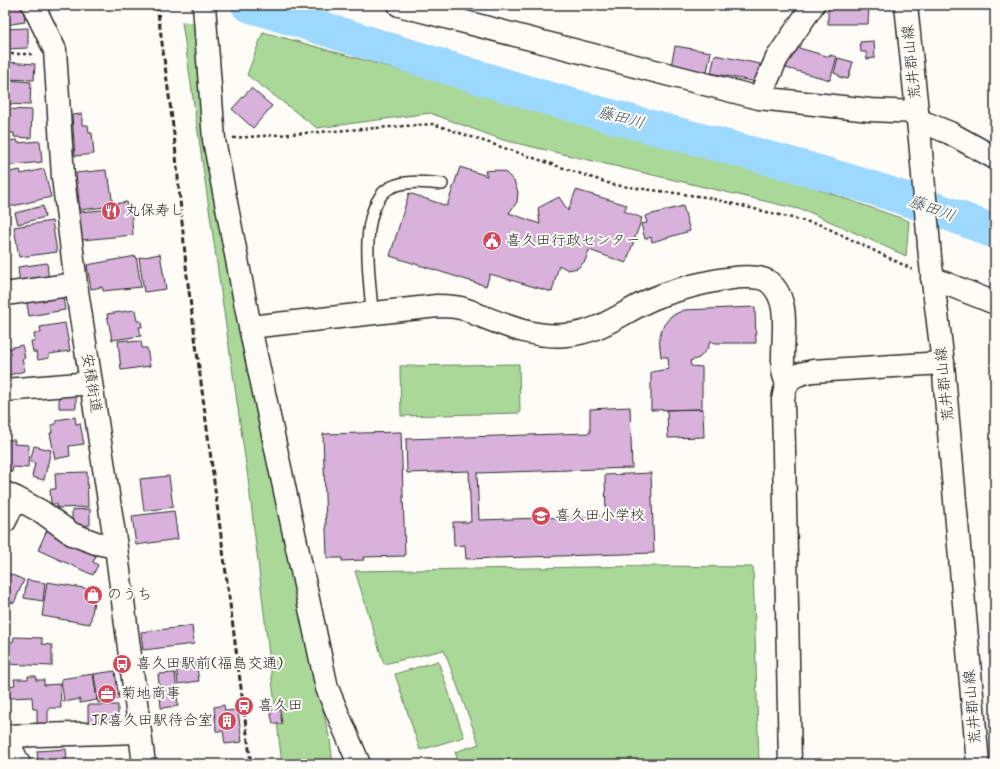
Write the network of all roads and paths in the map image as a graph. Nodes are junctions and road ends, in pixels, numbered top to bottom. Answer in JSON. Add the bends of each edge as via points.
{"nodes":[{"id":1,"x":34,"y":5,"type":"edge"},
{"id":2,"x":204,"y":5,"type":"edge"},
{"id":3,"x":813,"y":5,"type":"edge"},
{"id":4,"x":906,"y":5,"type":"edge"},
{"id":5,"x":412,"y":7,"type":"edge"},
{"id":6,"x":55,"y":50,"type":"junction"},
{"id":7,"x":5,"y":54,"type":"edge"},
{"id":8,"x":759,"y":98,"type":"junction"},
{"id":9,"x":918,"y":124,"type":"junction"},
{"id":10,"x":214,"y":140,"type":"junction"},
{"id":11,"x":995,"y":158,"type":"edge"},
{"id":12,"x":442,"y":184,"type":"dead end"},
{"id":13,"x":932,"y":278,"type":"junction"},
{"id":14,"x":76,"y":284,"type":"junction"},
{"id":15,"x":5,"y":294,"type":"edge"},
{"id":16,"x":995,"y":303,"type":"edge"},
{"id":17,"x":372,"y":312,"type":"junction"},
{"id":18,"x":250,"y":327,"type":"junction"},
{"id":19,"x":943,"y":363,"type":"junction"},
{"id":20,"x":787,"y":382,"type":"junction"},
{"id":21,"x":91,"y":383,"type":"junction"},
{"id":22,"x":5,"y":390,"type":"edge"},
{"id":23,"x":11,"y":496,"type":"edge"},
{"id":24,"x":5,"y":521,"type":"edge"},
{"id":25,"x":116,"y":547,"type":"junction"},
{"id":26,"x":140,"y":732,"type":"junction"},
{"id":27,"x":7,"y":736,"type":"edge"},
{"id":28,"x":19,"y":764,"type":"edge"},
{"id":29,"x":144,"y":764,"type":"edge"},
{"id":30,"x":359,"y":764,"type":"edge"},
{"id":31,"x":790,"y":764,"type":"edge"},
{"id":32,"x":978,"y":764,"type":"edge"}],
"edges":[{"from":1,"to":6,"type":"street","name":"安積街道"},
{"from":2,"to":10,"type":"street"},
{"from":3,"to":8,"type":"street","via":[[777,58]]},
{"from":4,"to":9,"type":"street","name":"荒井郡山線"},
{"from":5,"to":8,"type":"street"},
{"from":6,"to":7,"type":"path","via":[[30,55]]},
{"from":6,"to":14,"type":"street","name":"安積街道","via":[[63,177]]},
{"from":8,"to":9,"type":"street","via":[[870,110]]},
{"from":9,"to":11,"type":"street","via":[[950,133]]},
{"from":9,"to":13,"type":"street","name":"荒井郡山線"},
{"from":10,"to":13,"type":"path","via":[[434,124],[614,185],[705,197],[821,225]]},
{"from":10,"to":18,"type":"street"},
{"from":12,"to":17,"type":"lane","via":[[420,181],[403,183],[384,192],[372,213],[368,255]]},
{"from":13,"to":16,"type":"street"},
{"from":13,"to":19,"type":"street","name":"荒井郡山線"},
{"from":14,"to":15,"type":"street"},
{"from":14,"to":21,"type":"street","name":"安積街道"},
{"from":17,"to":18,"type":"street"},
{"from":17,"to":20,"type":"street","via":[[425,306],[456,307],[524,332],[548,336],[567,335],[588,332],[661,295],[729,277],[762,277],[782,299],[783,369]]},
{"from":18,"to":30,"type":"street","via":[[327,688]]},
{"from":19,"to":20,"type":"street","via":[[813,372],[793,377]]},
{"from":19,"to":32,"type":"street","name":"荒井郡山線"},
{"from":20,"to":31,"type":"street","via":[[783,400]]},
{"from":21,"to":22,"type":"street"},
{"from":21,"to":25,"type":"street","name":"安積街道"},
{"from":23,"to":24,"type":"street"},
{"from":23,"to":25,"type":"street","via":[[42,512],[72,534]]},
{"from":25,"to":26,"type":"street","name":"安積街道"},
{"from":26,"to":27,"type":"street"},
{"from":26,"to":29,"type":"street","name":"安積街道"},
{"from":27,"to":28,"type":"street"}]}
